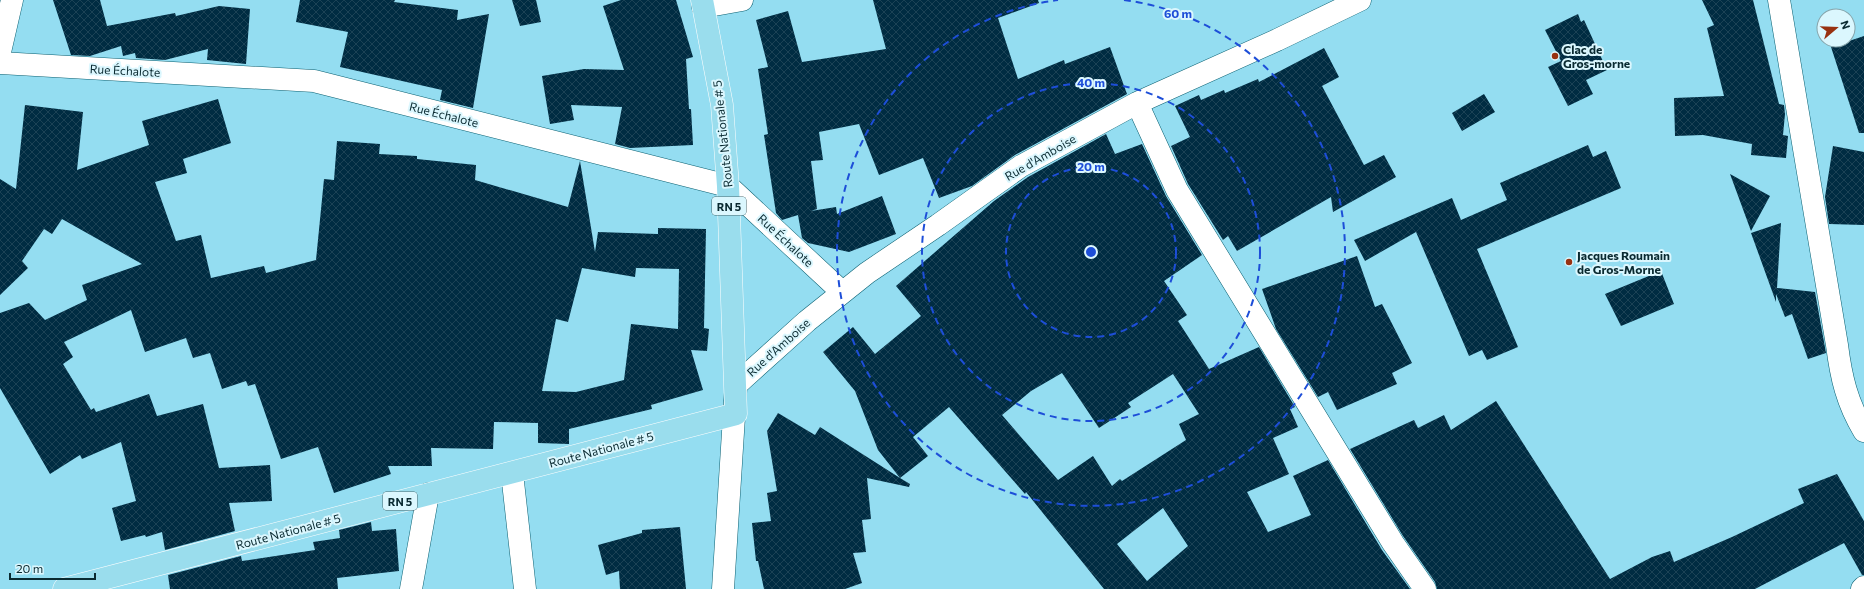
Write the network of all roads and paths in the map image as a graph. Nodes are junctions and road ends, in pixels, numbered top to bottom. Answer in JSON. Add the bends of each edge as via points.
{"nodes":[{"id":1,"x":12,"y":0,"type":"edge"},
{"id":2,"x":742,"y":0,"type":"edge"},
{"id":3,"x":1360,"y":0,"type":"edge"},
{"id":4,"x":1779,"y":0,"type":"edge"},
{"id":5,"x":702,"y":4,"type":"edge"},
{"id":6,"x":1329,"y":8,"type":"edge"},
{"id":7,"x":0,"y":52,"type":"edge"},
{"id":8,"x":0,"y":63,"type":"edge"},
{"id":9,"x":1137,"y":103,"type":"junction"},
{"id":10,"x":728,"y":186,"type":"junction"},
{"id":11,"x":842,"y":292,"type":"junction"},
{"id":12,"x":736,"y":385,"type":"junction"},
{"id":13,"x":1864,"y":431,"type":"edge"},
{"id":14,"x":512,"y":473,"type":"junction"},
{"id":15,"x":428,"y":494,"type":"junction"},
{"id":16,"x":64,"y":589,"type":"edge"},
{"id":17,"x":411,"y":589,"type":"edge"},
{"id":18,"x":525,"y":589,"type":"edge"},
{"id":19,"x":723,"y":589,"type":"edge"},
{"id":20,"x":1425,"y":589,"type":"edge"}],
"edges":[{"from":1,"to":7,"type":"street"},
{"from":2,"to":5,"type":"street"},
{"from":3,"to":6,"type":"street","name":"Rue d'Amboise"},
{"from":4,"to":13,"type":"street","via":[[1837,345],[1840,376],[1855,416]]},
{"from":5,"to":10,"type":"main road","name":"Route Nationale # 5","number":"RN 5","via":[[722,105]]},
{"from":6,"to":9,"type":"street","name":"Rue d'Amboise"},
{"from":8,"to":10,"type":"street","name":"Rue Échalote","via":[[314,81]]},
{"from":9,"to":11,"type":"street","name":"Rue d'Amboise","via":[[1021,166]]},
{"from":9,"to":20,"type":"street","via":[[1177,190],[1393,543]]},
{"from":10,"to":11,"type":"street","name":"Rue Échalote"},
{"from":10,"to":12,"type":"main road","name":"Route Nationale # 5","number":"RN 5"},
{"from":11,"to":12,"type":"street","name":"Rue d'Amboise","via":[[807,320]]},
{"from":12,"to":14,"type":"main road","name":"Route Nationale # 5","number":"RN 5","via":[[736,414]]},
{"from":12,"to":19,"type":"street"},
{"from":14,"to":15,"type":"main road","name":"Route Nationale # 5","number":"RN 5"},
{"from":14,"to":18,"type":"street"},
{"from":15,"to":16,"type":"main road","name":"Route Nationale # 5","number":"RN 5"},
{"from":15,"to":17,"type":"street"}]}
